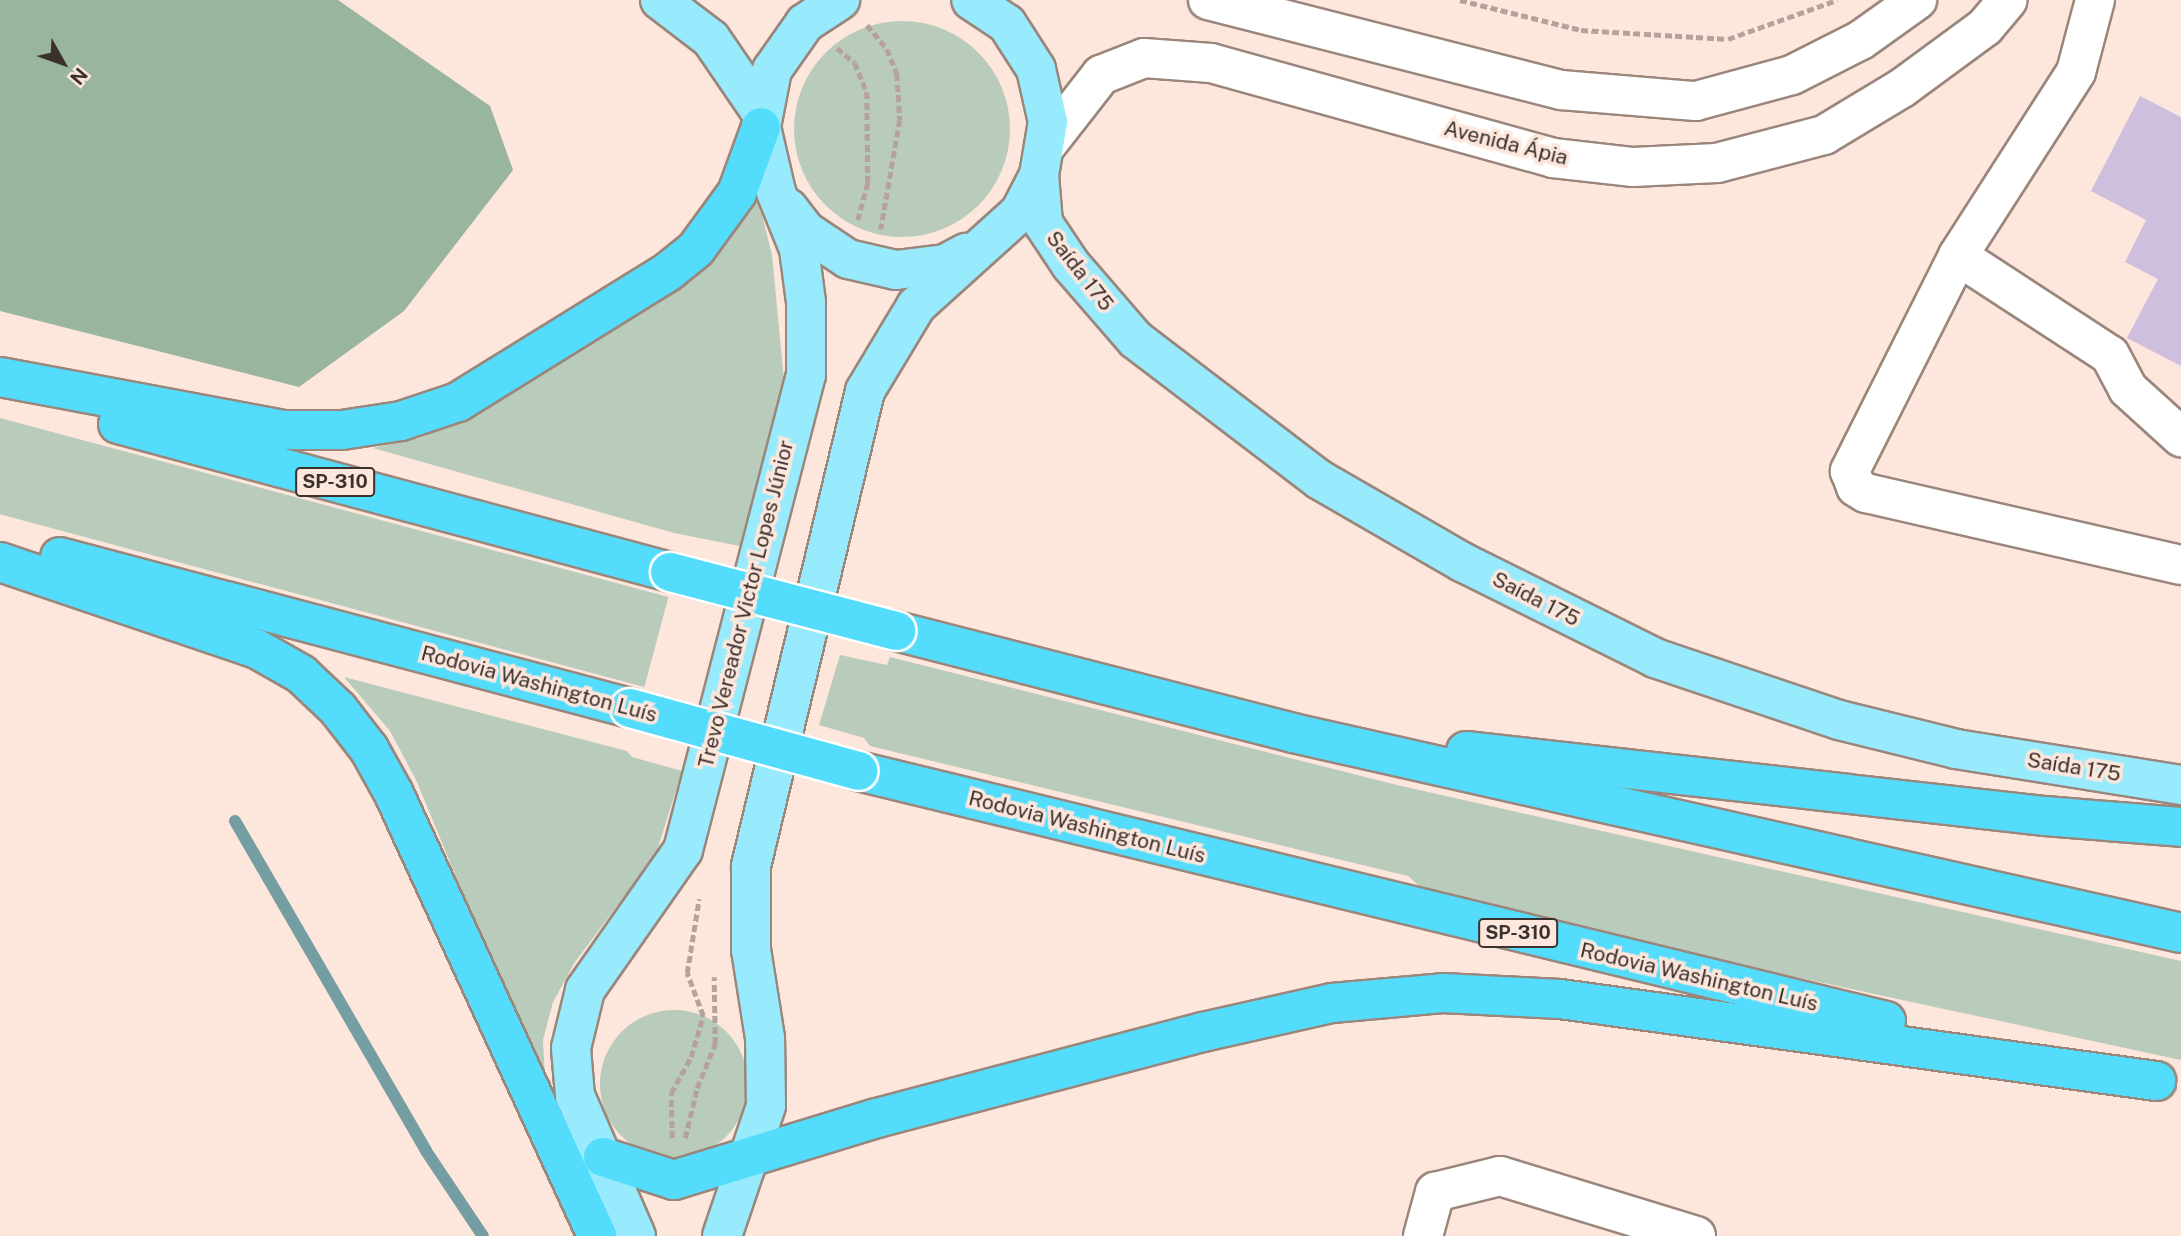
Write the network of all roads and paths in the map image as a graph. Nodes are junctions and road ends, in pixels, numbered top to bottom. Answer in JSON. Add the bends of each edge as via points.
{"nodes":[{"id":1,"x":660,"y":0,"type":"edge"},
{"id":2,"x":840,"y":0,"type":"edge"},
{"id":3,"x":971,"y":0,"type":"edge"},
{"id":4,"x":1208,"y":0,"type":"edge"},
{"id":5,"x":1460,"y":0,"type":"edge"},
{"id":6,"x":1837,"y":0,"type":"edge"},
{"id":7,"x":1917,"y":0,"type":"edge"},
{"id":8,"x":2008,"y":0,"type":"edge"},
{"id":9,"x":2072,"y":0,"type":"edge"},
{"id":10,"x":2092,"y":17,"type":"edge"},
{"id":11,"x":762,"y":121,"type":"junction"},
{"id":12,"x":1042,"y":161,"type":"junction"},
{"id":13,"x":776,"y":192,"type":"junction"},
{"id":14,"x":990,"y":241,"type":"junction"},
{"id":15,"x":1958,"y":256,"type":"junction"},
{"id":16,"x":0,"y":377,"type":"edge"},
{"id":17,"x":0,"y":392,"type":"edge"},
{"id":18,"x":2181,"y":437,"type":"edge"},
{"id":19,"x":0,"y":542,"type":"edge"},
{"id":20,"x":0,"y":562,"type":"edge"},
{"id":21,"x":2181,"y":565,"type":"edge"},
{"id":22,"x":1293,"y":733,"type":"junction"},
{"id":23,"x":2181,"y":785,"type":"edge"},
{"id":24,"x":2181,"y":827,"type":"edge"},
{"id":25,"x":2181,"y":933,"type":"edge"},
{"id":26,"x":2168,"y":1084,"type":"edge"},
{"id":27,"x":751,"y":1156,"type":"junction"},
{"id":28,"x":603,"y":1157,"type":"junction"},
{"id":29,"x":597,"y":1236,"type":"edge"},
{"id":30,"x":636,"y":1236,"type":"edge"},
{"id":31,"x":722,"y":1236,"type":"edge"},
{"id":32,"x":1423,"y":1236,"type":"edge"},
{"id":33,"x":1696,"y":1236,"type":"edge"}],
"edges":[{"from":1,"to":11,"type":"main road","via":[[710,39]]},
{"from":2,"to":11,"type":"main road","name":"Trevo Vereador Victor Lopes Júnior","via":[[805,23],[772,70]]},
{"from":3,"to":12,"type":"main road","name":"Trevo Vereador Victor Lopes Júnior","via":[[1007,24],[1037,69],[1048,121]]},
{"from":4,"to":7,"type":"street","via":[[1562,90],[1696,101],[1792,75],[1861,40]]},
{"from":5,"to":6,"type":"path","via":[[1581,30],[1728,39]]},
{"from":8,"to":12,"type":"street","name":"Avenida Ápia","via":[[1985,27],[1902,88],[1824,135],[1717,163],[1633,167],[1553,158],[1211,63],[1144,58],[1101,75]]},
{"from":9,"to":10,"type":"street"},
{"from":10,"to":15,"type":"street","via":[[2076,72]]},
{"from":11,"to":13,"type":"main road","name":"Trevo Vereador Victor Lopes Júnior"},
{"from":11,"to":16,"type":"highway","via":[[737,193],[719,222],[687,256],[458,402],[401,421],[342,430],[282,430]]},
{"from":12,"to":14,"type":"main road","name":"Trevo Vereador Victor Lopes Júnior","via":[[1020,212]]},
{"from":12,"to":23,"type":"main road","name":"Saída 175","via":[[1043,223],[1071,265],[1136,340],[1320,480],[1462,562],[1655,658],[1839,720],[1956,749]]},
{"from":13,"to":14,"type":"main road","name":"Trevo Vereador Victor Lopes Júnior","via":[[806,231],[848,259],[895,270],[945,264]]},
{"from":13,"to":28,"type":"main road","name":"Trevo Vereador Victor Lopes Júnior","via":[[799,249],[806,302],[806,376],[683,850],[585,989],[571,1048],[575,1096]]},
{"from":14,"to":27,"type":"main road","name":"Trevo Vereador Victor Lopes Júnior","via":[[916,306],[865,391],[751,866],[751,950],[765,1038],[766,1106]]},
{"from":15,"to":18,"type":"street","via":[[2109,355],[2128,389]]},
{"from":15,"to":21,"type":"street","via":[[1850,471],[1856,487]]},
{"from":17,"to":22,"type":"highway","number":"SP-310","bridge":true},
{"from":19,"to":26,"type":"highway","name":"Rodovia Washington Luís","number":"SP-310","bridge":true,"via":[[858,771],[1716,983]]},
{"from":20,"to":29,"type":"highway","via":[[257,649],[302,674],[338,709],[369,749],[394,794]]},
{"from":22,"to":24,"type":"highway"},
{"from":22,"to":25,"type":"highway","number":"SP-310"},
{"from":26,"to":27,"type":"highway","via":[[1560,999],[1443,993],[1332,1003],[1203,1032]]},
{"from":27,"to":28,"type":"highway","via":[[674,1180]]},
{"from":27,"to":31,"type":"main road","name":"Trevo Vereador Victor Lopes Júnior"},
{"from":28,"to":30,"type":"main road"},
{"from":32,"to":33,"type":"street","via":[[1435,1192],[1500,1176]]}]}
